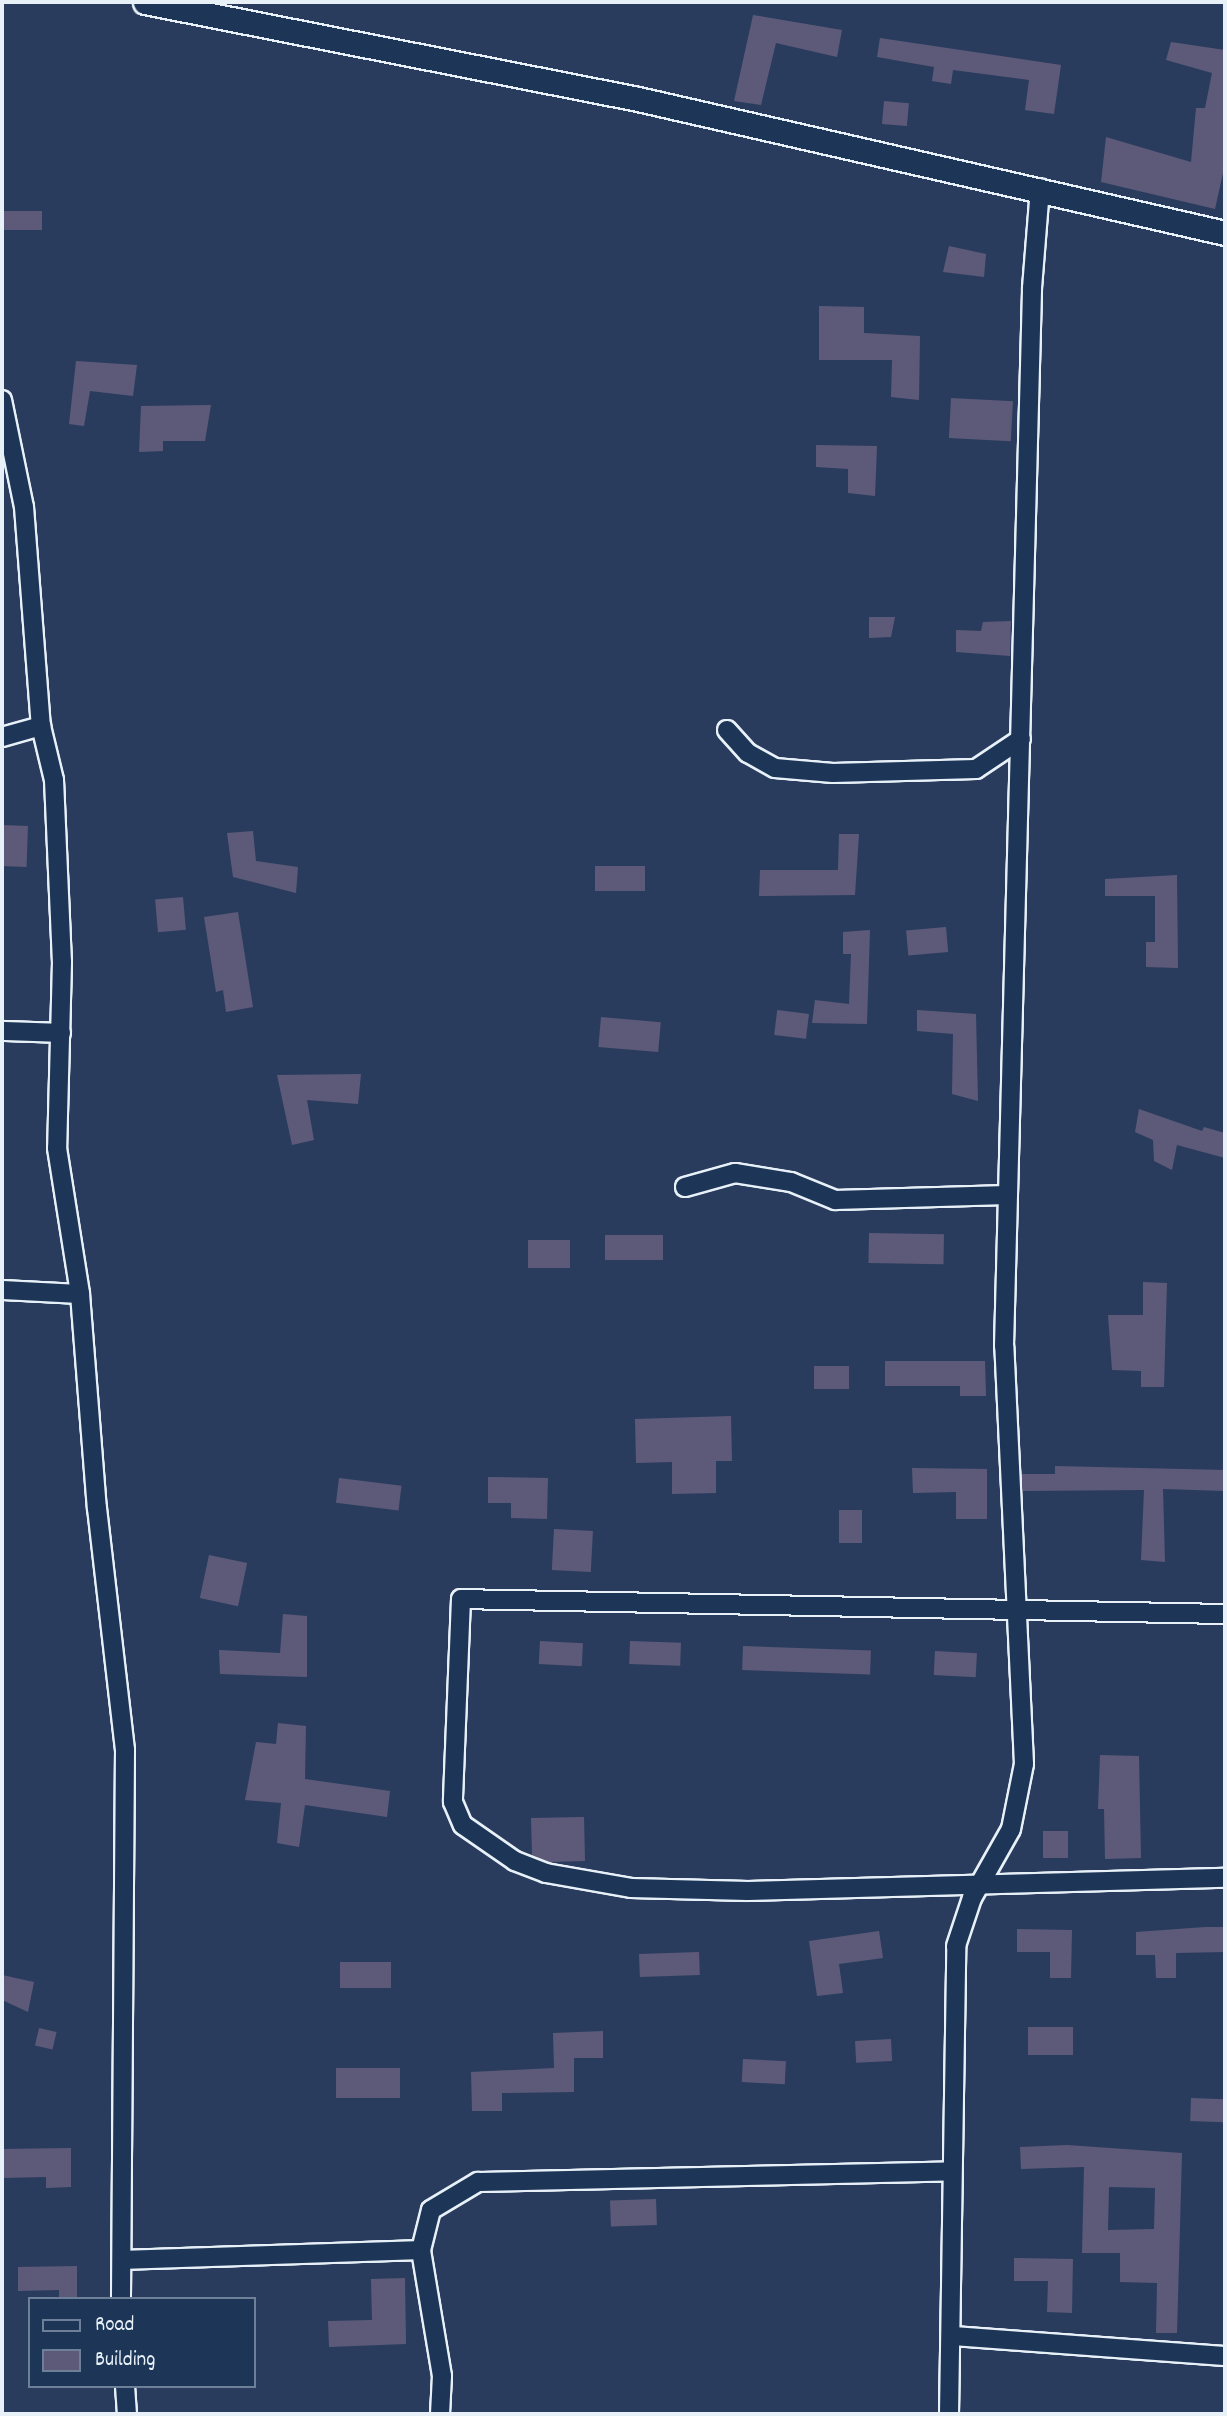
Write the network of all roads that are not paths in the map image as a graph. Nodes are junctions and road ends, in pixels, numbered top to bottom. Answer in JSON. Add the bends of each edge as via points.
{"nodes":[{"id":1,"x":145,"y":2,"type":"edge"},
{"id":2,"x":1040,"y":188,"type":"junction"},
{"id":3,"x":1225,"y":233,"type":"edge"},
{"id":4,"x":2,"y":400,"type":"edge"},
{"id":5,"x":41,"y":726,"type":"junction"},
{"id":6,"x":727,"y":730,"type":"dead end"},
{"id":7,"x":2,"y":737,"type":"edge"},
{"id":8,"x":1021,"y":739,"type":"junction"},
{"id":9,"x":2,"y":1031,"type":"edge"},
{"id":10,"x":61,"y":1033,"type":"junction"},
{"id":11,"x":685,"y":1187,"type":"dead end"},
{"id":12,"x":1007,"y":1195,"type":"junction"},
{"id":13,"x":2,"y":1290,"type":"edge"},
{"id":14,"x":80,"y":1294,"type":"junction"},
{"id":15,"x":1017,"y":1606,"type":"junction"},
{"id":16,"x":1225,"y":1614,"type":"edge"},
{"id":17,"x":1225,"y":1878,"type":"edge"},
{"id":18,"x":982,"y":1884,"type":"junction"},
{"id":19,"x":948,"y":2171,"type":"junction"},
{"id":20,"x":421,"y":2250,"type":"junction"},
{"id":21,"x":122,"y":2260,"type":"junction"},
{"id":22,"x":121,"y":2297,"type":"edge"},
{"id":23,"x":952,"y":2336,"type":"junction"},
{"id":24,"x":1225,"y":2356,"type":"edge"},
{"id":25,"x":125,"y":2388,"type":"edge"},
{"id":26,"x":127,"y":2414,"type":"edge"},
{"id":27,"x":440,"y":2414,"type":"edge"},
{"id":28,"x":949,"y":2414,"type":"edge"}],
"edges":[{"from":1,"to":2,"type":"street"},
{"from":2,"to":3,"type":"street"},
{"from":2,"to":8,"type":"street"},
{"from":4,"to":5,"type":"street","via":[[24,507]]},
{"from":5,"to":7,"type":"street"},
{"from":5,"to":10,"type":"street","via":[[54,780]]},
{"from":6,"to":8,"type":"street","via":[[748,753],[775,768],[832,773],[975,769]]},
{"from":8,"to":12,"type":"street"},
{"from":9,"to":10,"type":"street"},
{"from":10,"to":14,"type":"street","via":[[57,1147],[62,1204]]},
{"from":11,"to":12,"type":"street","via":[[735,1173],[791,1182],[835,1200]]},
{"from":12,"to":15,"type":"street","via":[[1004,1346]]},
{"from":13,"to":14,"type":"street"},
{"from":14,"to":21,"type":"street","via":[[97,1508],[125,1750]]},
{"from":15,"to":16,"type":"street"},
{"from":15,"to":18,"type":"street","via":[[1025,1732],[1022,1789],[1012,1829]]},
{"from":15,"to":18,"type":"street","via":[[461,1599],[453,1802],[463,1825],[483,1844],[546,1873],[631,1888]]},
{"from":17,"to":18,"type":"street"},
{"from":18,"to":19,"type":"street","via":[[956,1945]]},
{"from":19,"to":20,"type":"street","via":[[478,2182],[431,2210]]},
{"from":19,"to":23,"type":"street"},
{"from":20,"to":21,"type":"street"},
{"from":20,"to":27,"type":"street","via":[[442,2376]]},
{"from":21,"to":22,"type":"street"},
{"from":23,"to":24,"type":"street"},
{"from":23,"to":28,"type":"street"},
{"from":25,"to":26,"type":"street"}]}
